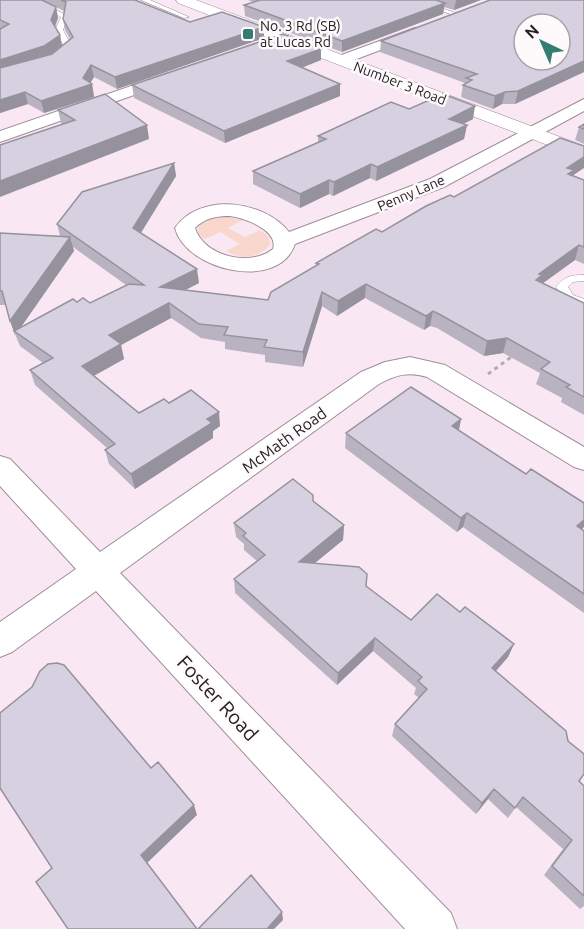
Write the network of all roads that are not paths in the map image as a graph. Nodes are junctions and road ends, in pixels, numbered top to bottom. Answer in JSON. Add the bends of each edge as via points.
{"nodes":[{"id":1,"x":31,"y":0,"type":"edge"},
{"id":2,"x":144,"y":0,"type":"edge"},
{"id":3,"x":410,"y":0,"type":"edge"},
{"id":4,"x":184,"y":8,"type":"edge"},
{"id":5,"x":464,"y":13,"type":"joint"},
{"id":6,"x":284,"y":38,"type":"junction"},
{"id":7,"x":263,"y":46,"type":"edge"},
{"id":8,"x":340,"y":60,"type":"junction"},
{"id":9,"x":51,"y":62,"type":"edge"},
{"id":10,"x":184,"y":73,"type":"edge"},
{"id":11,"x":584,"y":104,"type":"edge"},
{"id":12,"x":530,"y":132,"type":"junction"},
{"id":13,"x":0,"y":137,"type":"edge"},
{"id":14,"x":584,"y":153,"type":"edge"},
{"id":15,"x":285,"y":241,"type":"dead end"},
{"id":16,"x":584,"y":278,"type":"edge"},
{"id":17,"x":584,"y":303,"type":"edge"},
{"id":18,"x":584,"y":460,"type":"edge"},
{"id":19,"x":0,"y":467,"type":"edge"},
{"id":20,"x":99,"y":572,"type":"junction"},
{"id":21,"x":0,"y":641,"type":"edge"},
{"id":22,"x":435,"y":929,"type":"edge"}],
"edges":[{"from":1,"to":9,"type":"lane","via":[[65,16],[59,30],[69,48]]},
{"from":2,"to":4,"type":"lane"},
{"from":3,"to":5,"type":"lane"},
{"from":4,"to":6,"type":"main road","name":"Number 3 Road"},
{"from":5,"to":8,"type":"street"},
{"from":6,"to":7,"type":"street"},
{"from":6,"to":8,"type":"main road","name":"Number 3 Road"},
{"from":8,"to":12,"type":"main road","name":"Number 3 Road"},
{"from":10,"to":13,"type":"street"},
{"from":11,"to":12,"type":"street","name":"Penny Lane"},
{"from":12,"to":14,"type":"main road","name":"Number 3 Road"},
{"from":12,"to":15,"type":"street","name":"Penny Lane","via":[[430,186]]},
{"from":16,"to":17,"type":"lane","via":[[567,280],[562,287],[568,297]]},
{"from":18,"to":20,"type":"street","name":"McMath Road","via":[[436,371],[421,366],[382,370]]},
{"from":19,"to":20,"type":"street","name":"Foster Road"},
{"from":20,"to":21,"type":"street","name":"McMath Road"},
{"from":20,"to":22,"type":"street","name":"Foster Road"}]}
